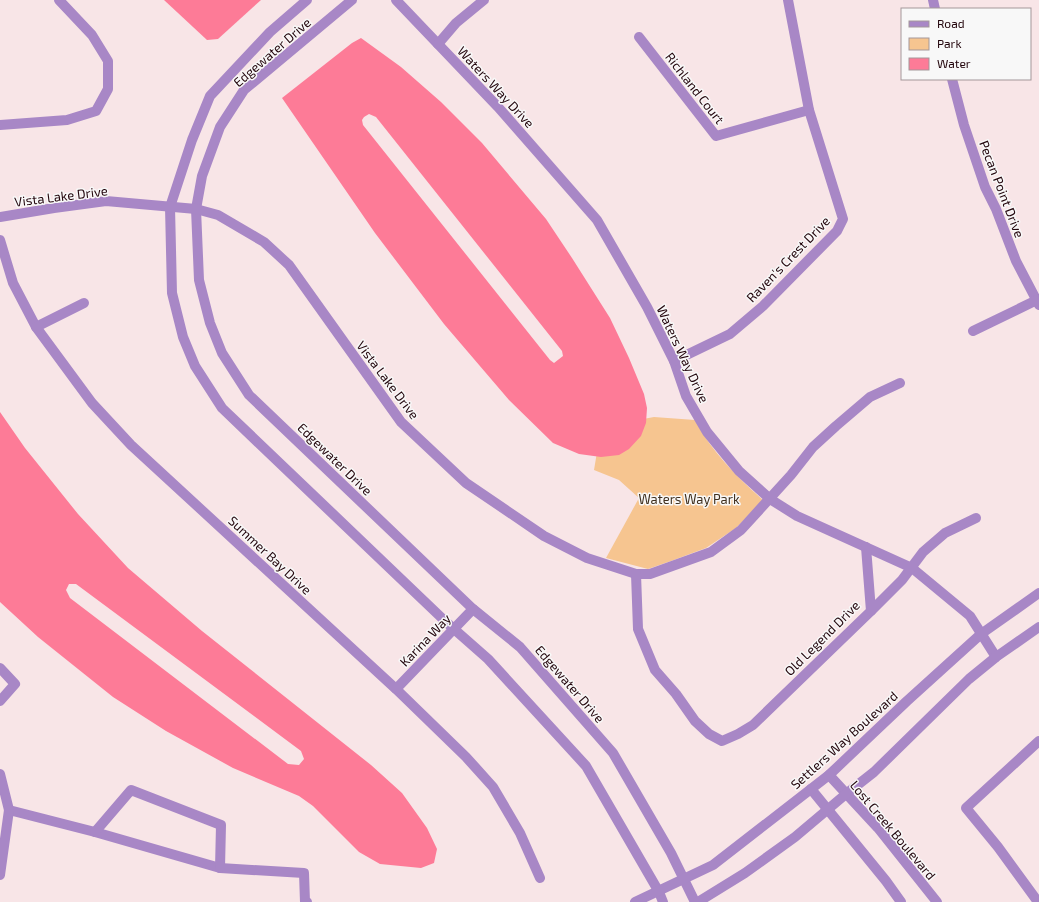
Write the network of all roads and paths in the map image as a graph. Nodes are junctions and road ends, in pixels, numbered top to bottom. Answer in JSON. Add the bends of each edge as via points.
{"nodes":[{"id":1,"x":59,"y":0,"type":"edge"},
{"id":2,"x":308,"y":0,"type":"edge"},
{"id":3,"x":352,"y":0,"type":"edge"},
{"id":4,"x":396,"y":0,"type":"edge"},
{"id":5,"x":484,"y":0,"type":"edge"},
{"id":6,"x":788,"y":0,"type":"edge"},
{"id":7,"x":639,"y":37,"type":"dead end"},
{"id":8,"x":438,"y":44,"type":"junction"},
{"id":9,"x":952,"y":80,"type":"edge"},
{"id":10,"x":809,"y":110,"type":"junction"},
{"id":11,"x":0,"y":125,"type":"edge"},
{"id":12,"x":170,"y":207,"type":"junction"},
{"id":13,"x":196,"y":209,"type":"junction"},
{"id":14,"x":0,"y":217,"type":"edge"},
{"id":15,"x":0,"y":240,"type":"edge"},
{"id":16,"x":1038,"y":301,"type":"edge"},
{"id":17,"x":84,"y":303,"type":"dead end"},
{"id":18,"x":36,"y":328,"type":"junction"},
{"id":19,"x":973,"y":331,"type":"dead end"},
{"id":20,"x":674,"y":361,"type":"junction"},
{"id":21,"x":900,"y":383,"type":"dead end"},
{"id":22,"x":770,"y":499,"type":"junction"},
{"id":23,"x":976,"y":518,"type":"dead end"},
{"id":24,"x":866,"y":547,"type":"junction"},
{"id":25,"x":912,"y":568,"type":"junction"},
{"id":26,"x":636,"y":574,"type":"junction"},
{"id":27,"x":1039,"y":593,"type":"edge"},
{"id":28,"x":473,"y":609,"type":"junction"},
{"id":29,"x":871,"y":611,"type":"junction"},
{"id":30,"x":1039,"y":627,"type":"edge"},
{"id":31,"x":454,"y":629,"type":"junction"},
{"id":32,"x":981,"y":634,"type":"junction"},
{"id":33,"x":996,"y":657,"type":"junction"},
{"id":34,"x":0,"y":668,"type":"edge"},
{"id":35,"x":396,"y":689,"type":"junction"},
{"id":36,"x":0,"y":701,"type":"edge"},
{"id":37,"x":1039,"y":742,"type":"edge"},
{"id":38,"x":0,"y":774,"type":"edge"},
{"id":39,"x":829,"y":775,"type":"junction"},
{"id":40,"x":811,"y":789,"type":"junction"},
{"id":41,"x":846,"y":794,"type":"junction"},
{"id":42,"x":828,"y":809,"type":"junction"},
{"id":43,"x":9,"y":810,"type":"junction"},
{"id":44,"x":95,"y":832,"type":"junction"},
{"id":45,"x":220,"y":868,"type":"junction"},
{"id":46,"x":0,"y":875,"type":"edge"},
{"id":47,"x":540,"y":878,"type":"dead end"},
{"id":48,"x":684,"y":878,"type":"junction"},
{"id":49,"x":659,"y":892,"type":"junction"},
{"id":50,"x":306,"y":902,"type":"edge"},
{"id":51,"x":635,"y":902,"type":"edge"},
{"id":52,"x":663,"y":902,"type":"edge"},
{"id":53,"x":697,"y":902,"type":"edge"},
{"id":54,"x":901,"y":902,"type":"edge"},
{"id":55,"x":937,"y":902,"type":"edge"},
{"id":56,"x":1038,"y":902,"type":"edge"}],
"edges":[{"from":1,"to":11,"type":"street","via":[[92,35],[108,61],[108,89],[96,111],[67,120]]},
{"from":2,"to":12,"type":"street","name":"Edgewater Drive","via":[[270,32],[210,96],[192,140]]},
{"from":3,"to":13,"type":"street","name":"Edgewater Drive","via":[[244,90],[220,127],[202,176]]},
{"from":4,"to":8,"type":"street","name":"Waters Way Drive"},
{"from":5,"to":8,"type":"street","via":[[456,23]]},
{"from":6,"to":10,"type":"street","name":"Raven's Crest Drive"},
{"from":7,"to":10,"type":"street","name":"Richland Court","via":[[716,136]]},
{"from":8,"to":20,"type":"street","name":"Waters Way Drive","via":[[498,107],[597,220],[647,307]]},
{"from":9,"to":16,"type":"street","name":"Pecan Point Drive","via":[[984,187],[996,209],[1016,261]]},
{"from":10,"to":20,"type":"street","name":"Raven's Crest Drive","via":[[843,219],[837,231],[763,306],[730,334]]},
{"from":12,"to":13,"type":"street","name":"Vista Lake Drive"},
{"from":12,"to":14,"type":"street","name":"Vista Lake Drive","via":[[106,201]]},
{"from":12,"to":31,"type":"street","name":"Edgewater Drive","via":[[172,293],[183,337],[195,366],[222,408]]},
{"from":13,"to":26,"type":"street","name":"Vista Lake Drive","via":[[218,216],[264,242],[289,265],[401,422],[466,483],[544,536],[586,558]]},
{"from":13,"to":28,"type":"street","name":"Edgewater Drive","via":[[199,280],[210,323],[222,353],[249,395]]},
{"from":15,"to":18,"type":"street","name":"Summer Bay Drive","via":[[13,283]]},
{"from":16,"to":19,"type":"street"},
{"from":17,"to":18,"type":"street"},
{"from":18,"to":35,"type":"street","name":"Summer Bay Drive","via":[[92,404],[131,445]]},
{"from":20,"to":22,"type":"street","name":"Waters Way Drive","via":[[686,396],[707,432],[739,471]]},
{"from":21,"to":22,"type":"street","name":"Vista Lake Drive","via":[[870,397],[836,426],[813,447]]},
{"from":22,"to":24,"type":"street","name":"Waters Way Drive","via":[[797,516]]},
{"from":22,"to":26,"type":"street","name":"Vista Lake Drive","via":[[741,530],[711,552],[650,574]]},
{"from":23,"to":25,"type":"street","via":[[945,533],[923,552]]},
{"from":24,"to":25,"type":"street","name":"Waters Way Drive"},
{"from":24,"to":29,"type":"street","name":"Old Legend Drive"},
{"from":25,"to":29,"type":"street"},
{"from":25,"to":32,"type":"street","name":"Waters Way Drive","via":[[970,616]]},
{"from":26,"to":29,"type":"street","name":"Old Legend Drive","via":[[638,629],[655,670],[695,721],[709,734],[722,741],[753,725]]},
{"from":27,"to":32,"type":"street","name":"Settlers Way Boulevard"},
{"from":28,"to":31,"type":"street","name":"Karina Way"},
{"from":28,"to":48,"type":"street","name":"Edgewater Drive","via":[[520,647],[613,753]]},
{"from":30,"to":33,"type":"street"},
{"from":31,"to":35,"type":"street","name":"Karina Way"},
{"from":31,"to":49,"type":"street","name":"Edgewater Drive","via":[[488,659],[586,766]]},
{"from":32,"to":33,"type":"street","name":"Waters Way Drive"},
{"from":32,"to":39,"type":"street","name":"Settlers Way Boulevard"},
{"from":33,"to":41,"type":"street","via":[[969,679],[874,772]]},
{"from":34,"to":36,"type":"street","via":[[15,684]]},
{"from":35,"to":47,"type":"street","name":"Summer Bay Drive","via":[[493,787],[520,833]]},
{"from":37,"to":56,"type":"street","via":[[966,808]]},
{"from":38,"to":43,"type":"street"},
{"from":39,"to":40,"type":"street","name":"Settlers Way Boulevard"},
{"from":39,"to":41,"type":"street","name":"Lost Creek Boulevard"},
{"from":40,"to":42,"type":"street"},
{"from":40,"to":48,"type":"street","name":"Settlers Way Boulevard","via":[[712,865]]},
{"from":41,"to":42,"type":"street"},
{"from":41,"to":55,"type":"street","name":"Lost Creek Boulevard"},
{"from":42,"to":53,"type":"street","via":[[795,837],[745,873]]},
{"from":42,"to":54,"type":"street"},
{"from":43,"to":44,"type":"street"},
{"from":43,"to":46,"type":"street"},
{"from":44,"to":45,"type":"street"},
{"from":44,"to":45,"type":"street","via":[[131,790],[221,825]]},
{"from":45,"to":50,"type":"street","via":[[304,873]]},
{"from":48,"to":49,"type":"street","name":"Settlers Way Boulevard"},
{"from":48,"to":53,"type":"street","name":"Edgewater Drive"},
{"from":49,"to":51,"type":"street","name":"Settlers Way Boulevard"},
{"from":49,"to":52,"type":"street","name":"Edgewater Drive"}]}
